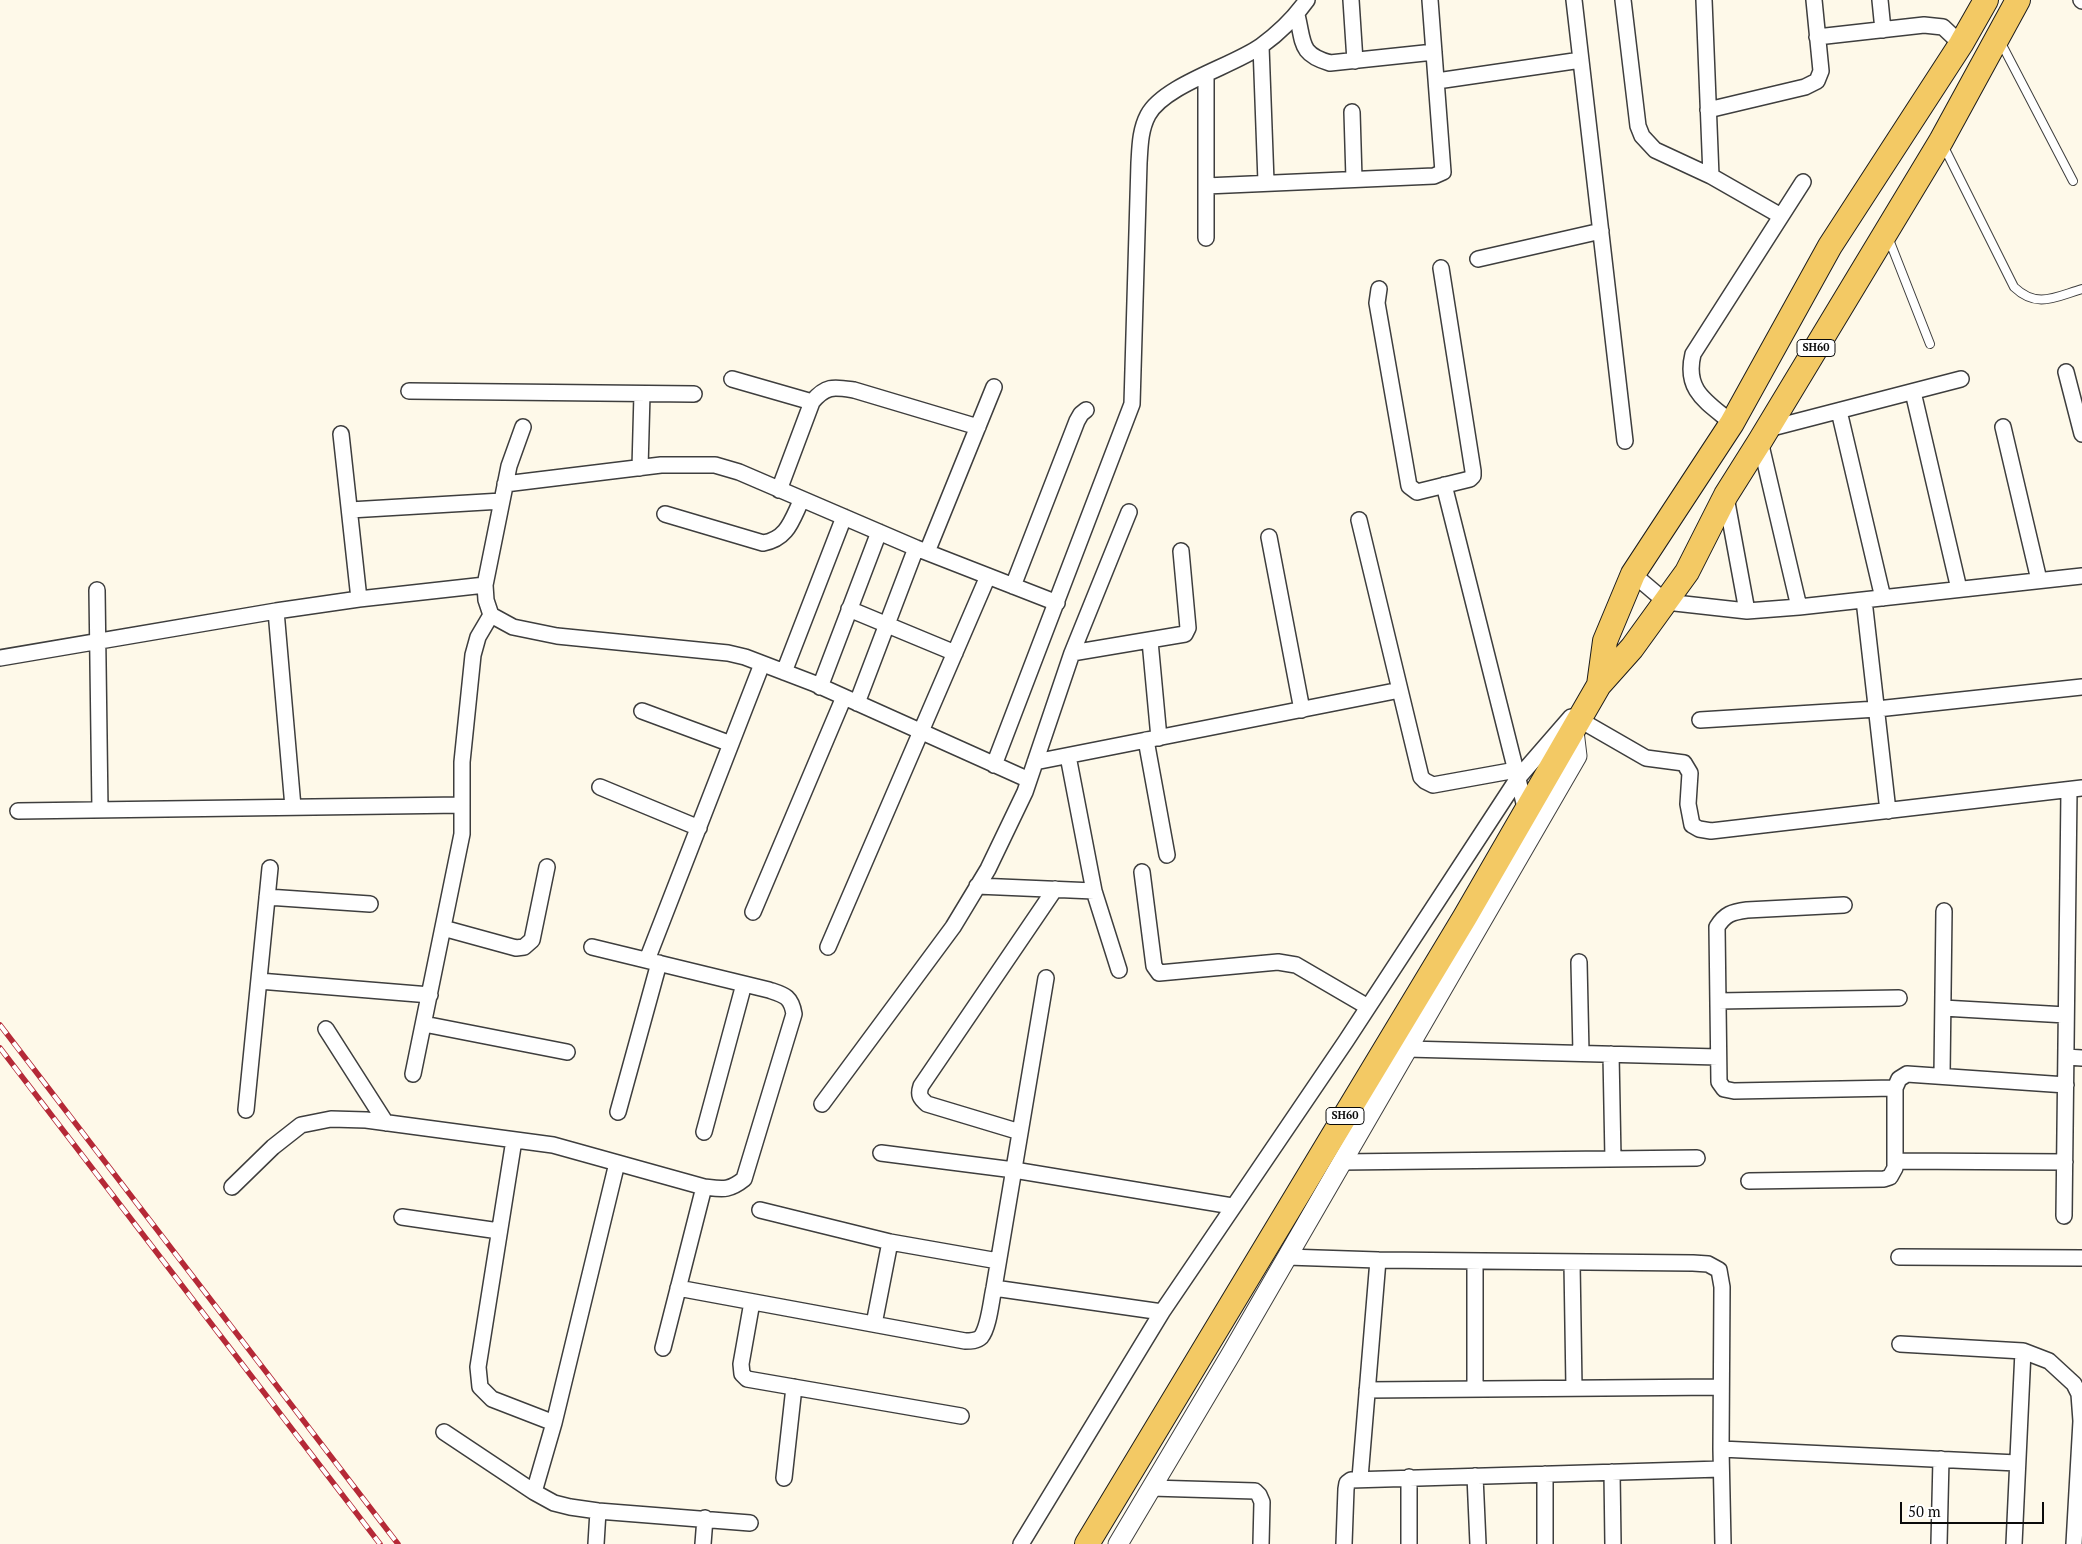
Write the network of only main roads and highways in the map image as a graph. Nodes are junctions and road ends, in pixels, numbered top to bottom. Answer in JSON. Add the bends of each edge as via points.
{"nodes":[{"id":1,"x":1986,"y":0,"type":"edge"},
{"id":2,"x":2018,"y":0,"type":"edge"},
{"id":3,"x":1599,"y":685,"type":"junction"},
{"id":4,"x":1087,"y":1544,"type":"edge"}],
"edges":[{"from":1,"to":3,"type":"main road","number":"SH60","via":[[1830,246],[1732,423],[1633,574],[1605,640]]},
{"from":2,"to":3,"type":"main road","number":"SH60","via":[[1941,141],[1726,495],[1687,572],[1632,648]]},
{"from":3,"to":4,"type":"main road","number":"SH60","via":[[1465,917]]}]}
